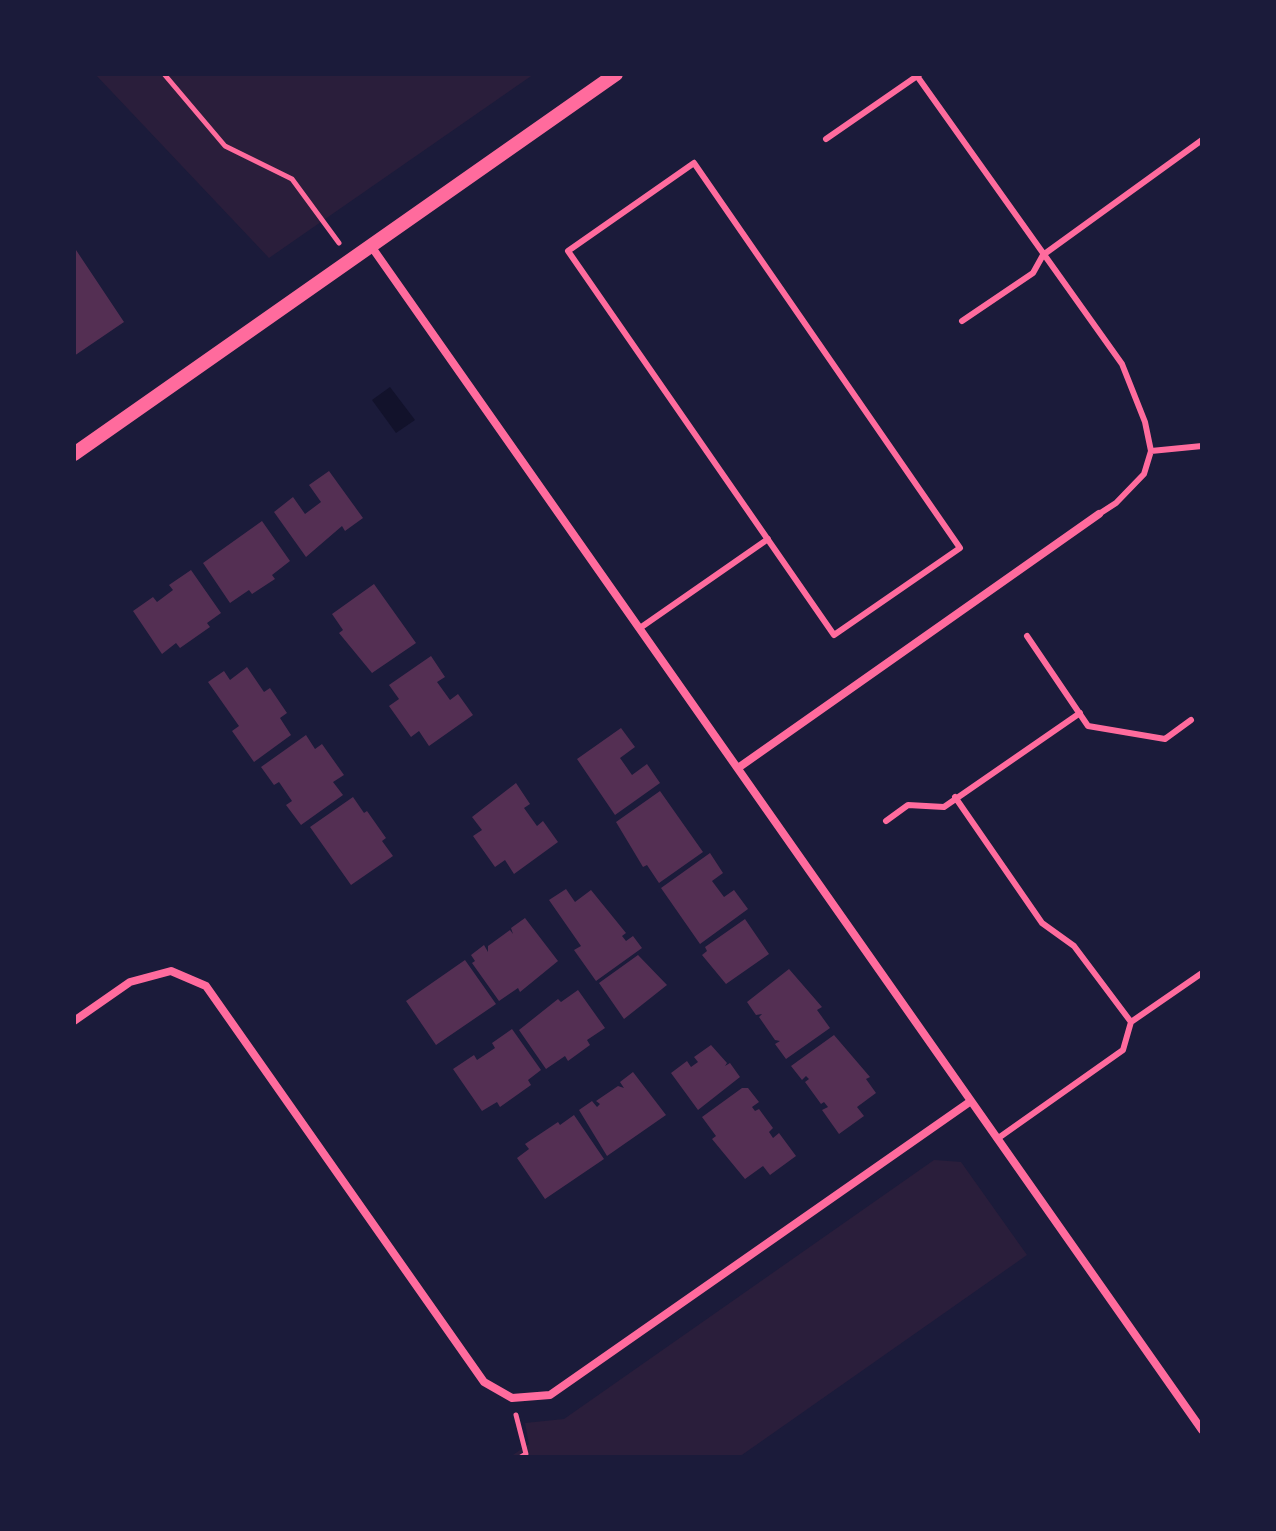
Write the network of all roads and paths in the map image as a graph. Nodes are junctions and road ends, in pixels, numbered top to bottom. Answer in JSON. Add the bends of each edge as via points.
{"nodes":[{"id":1,"x":164,"y":74,"type":"edge"},
{"id":2,"x":616,"y":74,"type":"edge"},
{"id":3,"x":918,"y":75,"type":"edge"},
{"id":4,"x":826,"y":139,"type":"dead end"},
{"id":5,"x":1202,"y":140,"type":"edge"},
{"id":6,"x":371,"y":246,"type":"junction"},
{"id":7,"x":1043,"y":255,"type":"junction"},
{"id":8,"x":352,"y":259,"type":"junction"},
{"id":9,"x":962,"y":321,"type":"dead end"},
{"id":10,"x":1202,"y":446,"type":"edge"},
{"id":11,"x":1151,"y":451,"type":"junction"},
{"id":12,"x":74,"y":454,"type":"edge"},
{"id":13,"x":1099,"y":514,"type":"joint"},
{"id":14,"x":768,"y":539,"type":"junction"},
{"id":15,"x":640,"y":628,"type":"junction"},
{"id":16,"x":1027,"y":636,"type":"dead end"},
{"id":17,"x":1080,"y":713,"type":"junction"},
{"id":18,"x":1191,"y":720,"type":"dead end"},
{"id":19,"x":738,"y":768,"type":"junction"},
{"id":20,"x":955,"y":797,"type":"junction"},
{"id":21,"x":886,"y":821,"type":"dead end"},
{"id":22,"x":1202,"y":973,"type":"edge"},
{"id":23,"x":74,"y":1021,"type":"edge"},
{"id":24,"x":1131,"y":1022,"type":"junction"},
{"id":25,"x":971,"y":1101,"type":"junction"},
{"id":26,"x":997,"y":1139,"type":"junction"},
{"id":27,"x":512,"y":1398,"type":"junction"},
{"id":28,"x":1202,"y":1430,"type":"edge"},
{"id":29,"x":521,"y":1457,"type":"edge"}],
"edges":[{"from":1,"to":8,"type":"path","via":[[225,146],[292,179]]},
{"from":2,"to":6,"type":"street"},
{"from":3,"to":4,"type":"lane"},
{"from":3,"to":7,"type":"lane"},
{"from":5,"to":7,"type":"lane"},
{"from":6,"to":8,"type":"street"},
{"from":6,"to":15,"type":"street"},
{"from":7,"to":9,"type":"lane","via":[[1033,273]]},
{"from":7,"to":11,"type":"lane","via":[[1122,364]]},
{"from":8,"to":12,"type":"street"},
{"from":10,"to":11,"type":"lane"},
{"from":11,"to":13,"type":"lane","via":[[1144,474]]},
{"from":13,"to":19,"type":"street"},
{"from":14,"to":14,"type":"lane","via":[[834,635],[960,548],[694,163],[568,251]]},
{"from":14,"to":15,"type":"lane"},
{"from":15,"to":19,"type":"street"},
{"from":16,"to":17,"type":"lane"},
{"from":17,"to":18,"type":"lane","via":[[1088,726],[1165,739]]},
{"from":17,"to":20,"type":"lane"},
{"from":19,"to":25,"type":"street"},
{"from":20,"to":21,"type":"lane","via":[[944,807],[908,805]]},
{"from":20,"to":24,"type":"lane","via":[[1042,923],[1074,946]]},
{"from":22,"to":24,"type":"lane"},
{"from":23,"to":27,"type":"street","via":[[130,982],[171,971],[206,986],[484,1382]]},
{"from":24,"to":26,"type":"lane","via":[[1123,1050]]},
{"from":25,"to":26,"type":"street"},
{"from":25,"to":27,"type":"street","via":[[550,1395]]},
{"from":26,"to":28,"type":"street"},
{"from":27,"to":29,"type":"path","via":[[526,1454]]}]}
